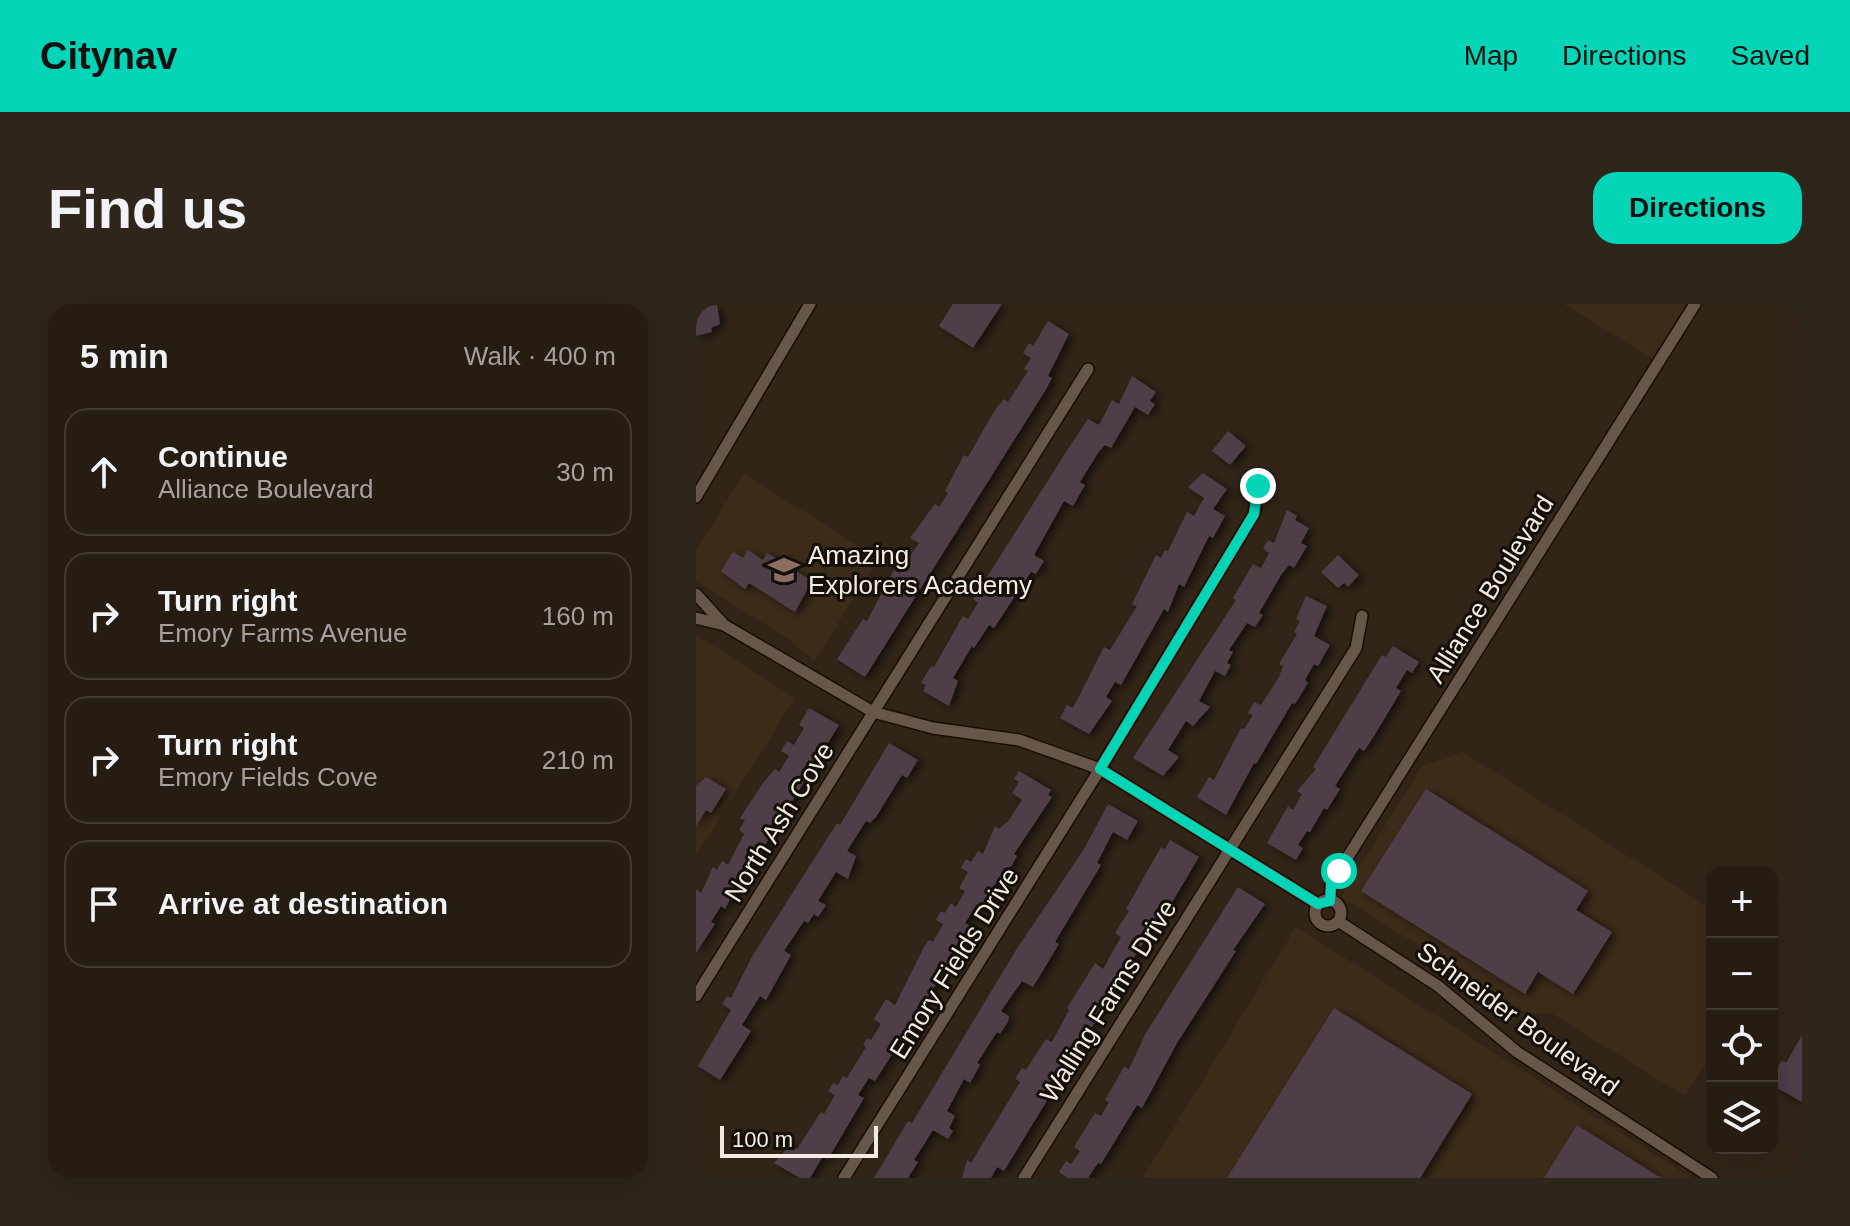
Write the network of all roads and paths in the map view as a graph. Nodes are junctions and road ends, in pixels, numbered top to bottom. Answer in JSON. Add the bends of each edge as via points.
{"nodes":[{"id":1,"x":810,"y":304,"type":"edge"},
{"id":2,"x":1695,"y":304,"type":"edge"},
{"id":3,"x":1088,"y":369,"type":"dead end"},
{"id":4,"x":1258,"y":486,"type":"dead end"},
{"id":5,"x":696,"y":497,"type":"edge"},
{"id":6,"x":696,"y":594,"type":"edge"},
{"id":7,"x":1362,"y":616,"type":"dead end"},
{"id":8,"x":696,"y":618,"type":"edge"},
{"id":9,"x":724,"y":625,"type":"junction"},
{"id":10,"x":873,"y":712,"type":"junction"},
{"id":11,"x":1100,"y":769,"type":"junction"},
{"id":12,"x":1230,"y":847,"type":"junction"},
{"id":13,"x":1324,"y":902,"type":"junction"},
{"id":14,"x":1338,"y":921,"type":"junction"},
{"id":15,"x":696,"y":996,"type":"edge"},
{"id":16,"x":844,"y":1178,"type":"edge"},
{"id":17,"x":1024,"y":1178,"type":"edge"},
{"id":18,"x":1712,"y":1178,"type":"edge"}],
"edges":[{"from":1,"to":5,"type":"street"},
{"from":2,"to":13,"type":"street","name":"Alliance Boulevard"},
{"from":3,"to":10,"type":"street","name":"North Ash Cove"},
{"from":4,"to":11,"type":"street","name":"Emory Fields Drive","via":[[1254,514]]},
{"from":6,"to":9,"type":"street"},
{"from":7,"to":12,"type":"street","name":"Walling Farms Drive","via":[[1356,648]]},
{"from":8,"to":9,"type":"street"},
{"from":9,"to":10,"type":"street"},
{"from":10,"to":11,"type":"street","via":[[933,728],[1019,740]]},
{"from":10,"to":15,"type":"street","name":"North Ash Cove"},
{"from":11,"to":12,"type":"street"},
{"from":11,"to":16,"type":"street","name":"Emory Fields Drive"},
{"from":12,"to":13,"type":"street"},
{"from":12,"to":17,"type":"street","name":"Walling Farms Drive"},
{"from":13,"to":14,"type":"street","via":[[1340,909]]},
{"from":13,"to":14,"type":"street","via":[[1315,912],[1319,923]]},
{"from":14,"to":18,"type":"street","name":"Schneider Boulevard","via":[[1438,986],[1517,1052]]}]}
